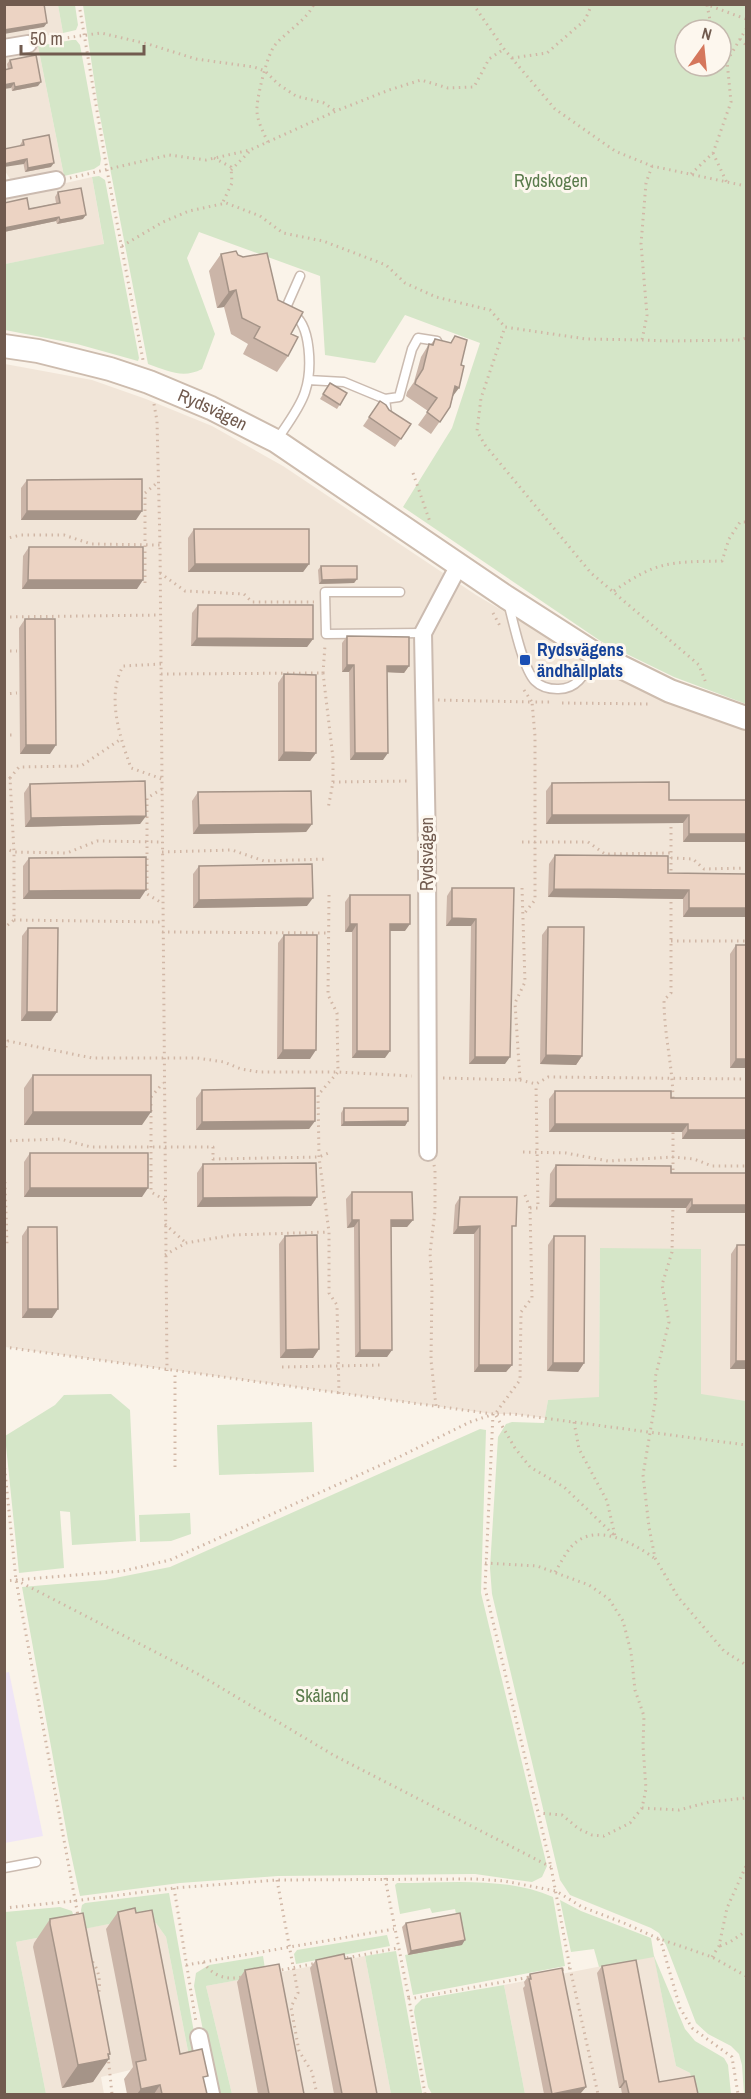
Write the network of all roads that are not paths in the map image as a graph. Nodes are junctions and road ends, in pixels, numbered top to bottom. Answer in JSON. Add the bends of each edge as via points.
{"nodes":[{"id":1,"x":28,"y":44,"type":"road end"},
{"id":2,"x":4,"y":48,"type":"edge"},
{"id":3,"x":56,"y":180,"type":"road end"},
{"id":4,"x":4,"y":190,"type":"edge"},
{"id":5,"x":300,"y":276,"type":"dead end"},
{"id":6,"x":274,"y":304,"type":"edge"},
{"id":7,"x":285,"y":310,"type":"junction"},
{"id":8,"x":4,"y":346,"type":"edge"},
{"id":9,"x":440,"y":347,"type":"edge"},
{"id":10,"x":308,"y":380,"type":"junction"},
{"id":11,"x":385,"y":399,"type":"junction"},
{"id":12,"x":394,"y":418,"type":"edge"},
{"id":13,"x":276,"y":441,"type":"junction"},
{"id":14,"x":459,"y":565,"type":"junction"},
{"id":15,"x":400,"y":592,"type":"dead end"},
{"id":16,"x":499,"y":604,"type":"junction"},
{"id":17,"x":423,"y":633,"type":"junction"},
{"id":18,"x":595,"y":654,"type":"junction"},
{"id":19,"x":747,"y":718,"type":"edge"},
{"id":20,"x":428,"y":1152,"type":"road end"},
{"id":21,"x":36,"y":1862,"type":"dead end"},
{"id":22,"x":4,"y":1868,"type":"edge"},
{"id":23,"x":199,"y":2037,"type":"road end"},
{"id":24,"x":211,"y":2094,"type":"edge"}],
"edges":[{"from":1,"to":2,"type":"street"},
{"from":3,"to":4,"type":"street"},
{"from":5,"to":7,"type":"lane"},
{"from":6,"to":7,"type":"lane"},
{"from":7,"to":10,"type":"lane","via":[[298,316],[308,339]]},
{"from":8,"to":13,"type":"street","name":"Rydsvägen","via":[[74,359],[149,382]]},
{"from":9,"to":11,"type":"lane","via":[[437,341],[418,338],[399,397]]},
{"from":10,"to":11,"type":"lane","via":[[344,382]]},
{"from":10,"to":13,"type":"lane","via":[[305,393]]},
{"from":11,"to":12,"type":"lane","via":[[386,413]]},
{"from":13,"to":14,"type":"street","name":"Rydsvägen"},
{"from":14,"to":16,"type":"street","name":"Rydsvägen"},
{"from":14,"to":17,"type":"street","name":"Rydsvägen"},
{"from":15,"to":17,"type":"lane","via":[[325,592],[326,634]]},
{"from":16,"to":18,"type":"street","name":"Rydsvägen"},
{"from":16,"to":18,"type":"lane","via":[[530,675],[542,686],[561,689],[575,685]]},
{"from":17,"to":20,"type":"street","name":"Rydsvägen"},
{"from":18,"to":19,"type":"street","name":"Rydsvägen","via":[[670,691]]},
{"from":21,"to":22,"type":"lane"},
{"from":23,"to":24,"type":"street"}]}
